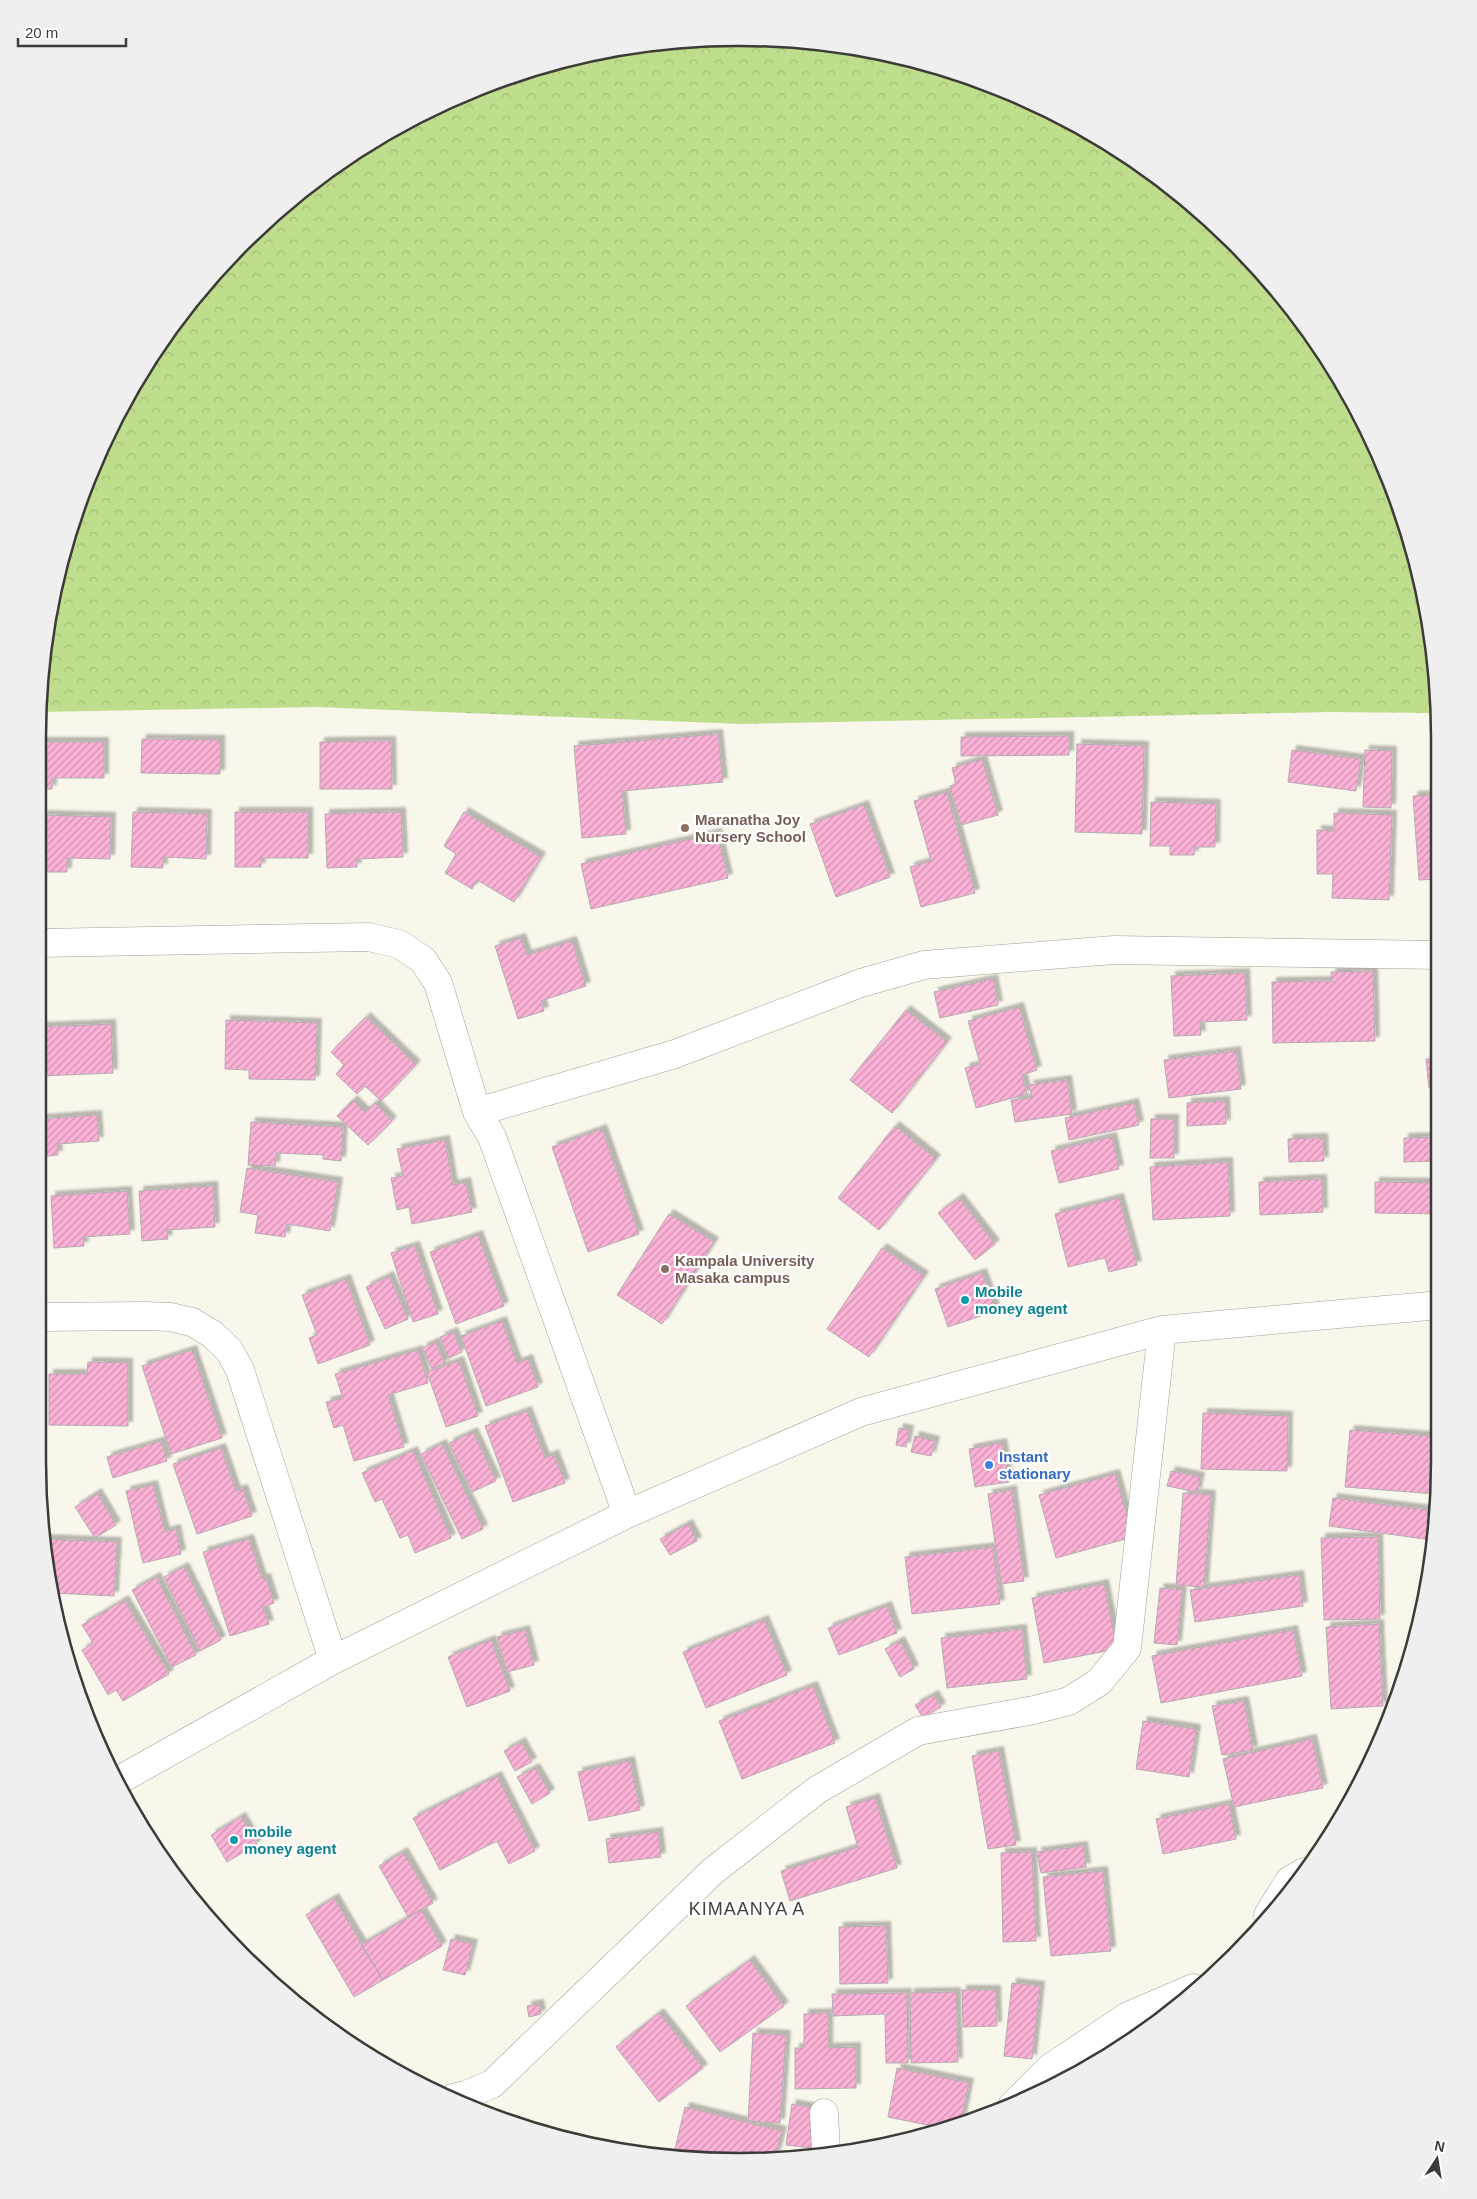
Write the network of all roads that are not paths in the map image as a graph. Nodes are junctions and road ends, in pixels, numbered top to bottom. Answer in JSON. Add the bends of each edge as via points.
{"nodes":[{"id":1,"x":46,"y":943,"type":"edge"},
{"id":2,"x":1431,"y":955,"type":"edge"},
{"id":3,"x":477,"y":1112,"type":"junction"},
{"id":4,"x":1431,"y":1310,"type":"edge"},
{"id":5,"x":46,"y":1317,"type":"edge"},
{"id":6,"x":1162,"y":1330,"type":"junction"},
{"id":7,"x":627,"y":1514,"type":"junction"},
{"id":8,"x":333,"y":1660,"type":"junction"},
{"id":9,"x":124,"y":1778,"type":"edge"},
{"id":10,"x":1180,"y":1994,"type":"edge"},
{"id":11,"x":1030,"y":2088,"type":"edge"},
{"id":12,"x":464,"y":2095,"type":"edge"},
{"id":13,"x":824,"y":2112,"type":"dead end"},
{"id":14,"x":826,"y":2147,"type":"edge"}],
"edges":[{"from":1,"to":3,"type":"street","via":[[369,937],[399,944],[423,960],[438,983]]},
{"from":2,"to":3,"type":"street","via":[[1114,950],[924,965],[861,983],[675,1054]]},
{"from":3,"to":7,"type":"street","via":[[492,1137]]},
{"from":4,"to":6,"type":"street"},
{"from":5,"to":8,"type":"street","via":[[170,1317],[192,1322],[229,1350],[240,1370]]},
{"from":6,"to":7,"type":"street","via":[[861,1412]]},
{"from":6,"to":12,"type":"street","via":[[1127,1648],[1099,1682],[1070,1701],[918,1731],[817,1790],[713,1872],[492,2084]]},
{"from":7,"to":8,"type":"street"},
{"from":8,"to":9,"type":"street"},
{"from":10,"to":11,"type":"street","via":[[1128,2016],[1050,2068]]},
{"from":13,"to":14,"type":"street"}]}
